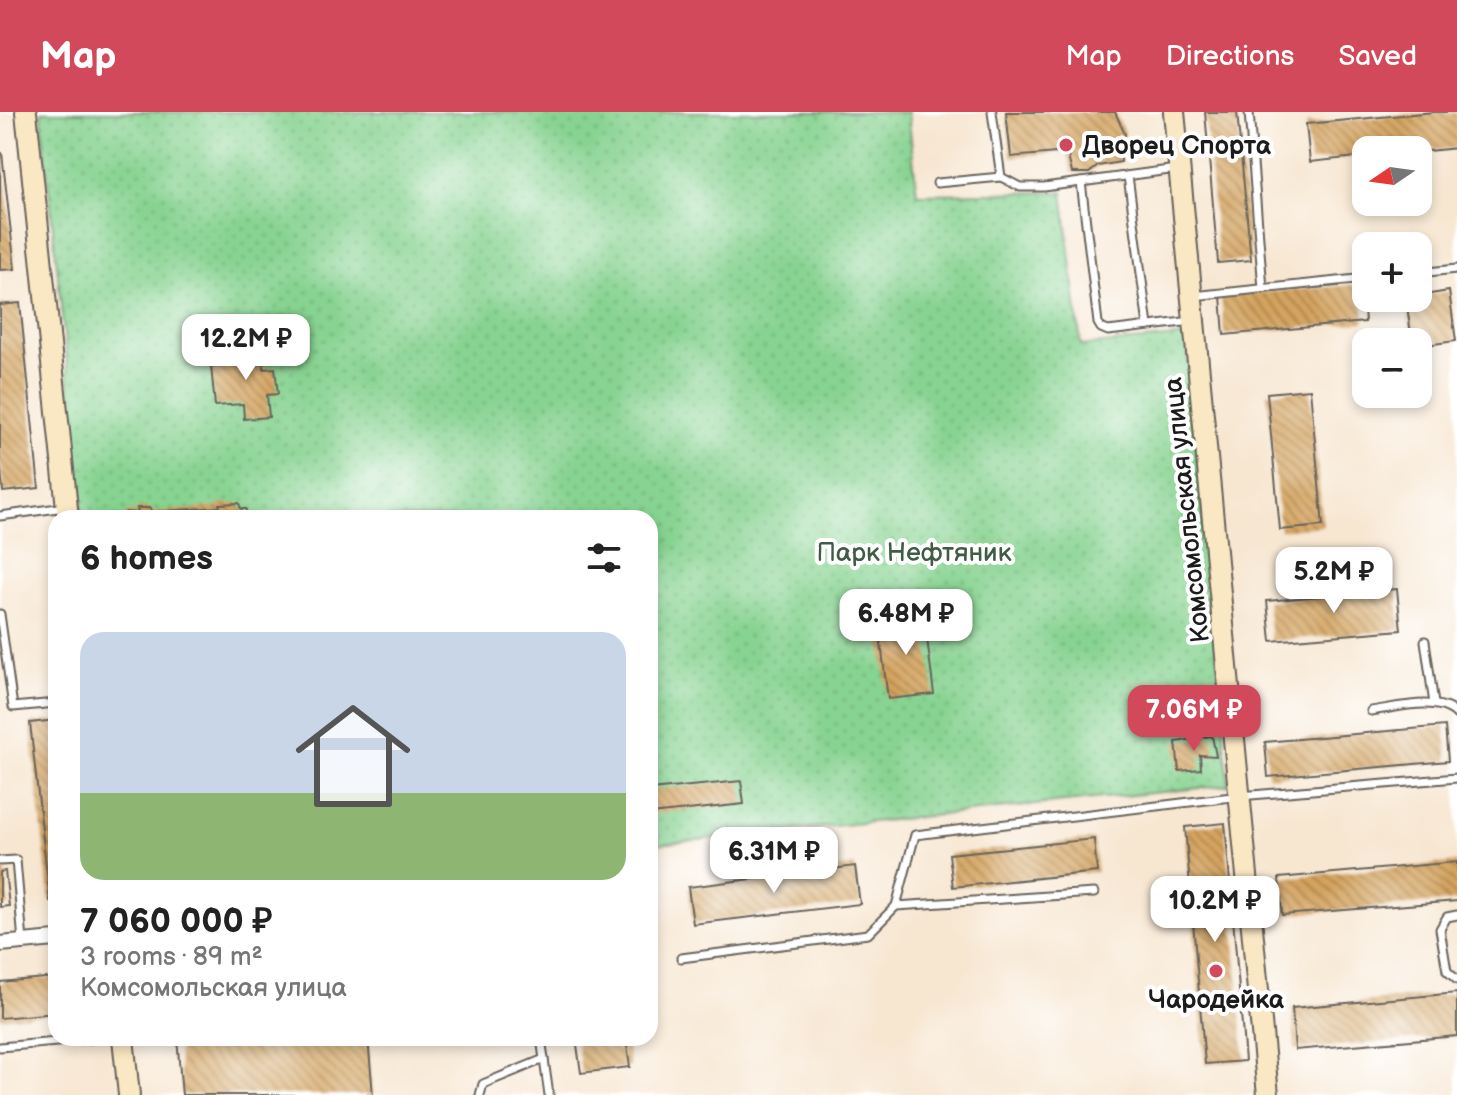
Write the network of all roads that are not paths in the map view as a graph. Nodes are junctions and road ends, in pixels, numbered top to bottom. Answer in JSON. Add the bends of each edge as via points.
{"nodes":[{"id":1,"x":26,"y":112,"type":"edge"},
{"id":2,"x":992,"y":112,"type":"edge"},
{"id":3,"x":1174,"y":112,"type":"edge"},
{"id":4,"x":1249,"y":112,"type":"edge"},
{"id":5,"x":1179,"y":169,"type":"junction"},
{"id":6,"x":1128,"y":176,"type":"junction"},
{"id":7,"x":1001,"y":177,"type":"junction"},
{"id":8,"x":1081,"y":182,"type":"junction"},
{"id":9,"x":937,"y":183,"type":"dead end"},
{"id":10,"x":1457,"y":269,"type":"edge"},
{"id":11,"x":1432,"y":272,"type":"edge"},
{"id":12,"x":1352,"y":279,"type":"edge"},
{"id":13,"x":1263,"y":289,"type":"junction"},
{"id":14,"x":1192,"y":296,"type":"junction"},
{"id":15,"x":1194,"y":321,"type":"junction"},
{"id":16,"x":1148,"y":326,"type":"junction"},
{"id":17,"x":68,"y":510,"type":"edge"},
{"id":18,"x":48,"y":513,"type":"edge"},
{"id":19,"x":0,"y":516,"type":"edge"},
{"id":20,"x":0,"y":614,"type":"edge"},
{"id":21,"x":1425,"y":641,"type":"dead end"},
{"id":22,"x":48,"y":704,"type":"edge"},
{"id":23,"x":1434,"y":704,"type":"junction"},
{"id":24,"x":1371,"y":711,"type":"dead end"},
{"id":25,"x":1457,"y":715,"type":"edge"},
{"id":26,"x":1457,"y":778,"type":"edge"},
{"id":27,"x":1240,"y":796,"type":"junction"},
{"id":28,"x":0,"y":861,"type":"edge"},
{"id":29,"x":1094,"y":893,"type":"dead end"},
{"id":30,"x":896,"y":906,"type":"junction"},
{"id":31,"x":1457,"y":915,"type":"edge"},
{"id":32,"x":48,"y":940,"type":"edge"},
{"id":33,"x":23,"y":942,"type":"junction"},
{"id":34,"x":0,"y":944,"type":"edge"},
{"id":35,"x":681,"y":958,"type":"dead end"},
{"id":36,"x":1457,"y":980,"type":"edge"},
{"id":37,"x":48,"y":1043,"type":"edge"},
{"id":38,"x":124,"y":1046,"type":"edge"},
{"id":39,"x":542,"y":1046,"type":"edge"},
{"id":40,"x":0,"y":1047,"type":"edge"},
{"id":41,"x":544,"y":1059,"type":"junction"},
{"id":42,"x":129,"y":1095,"type":"edge"},
{"id":43,"x":480,"y":1095,"type":"edge"},
{"id":44,"x":549,"y":1095,"type":"edge"},
{"id":45,"x":1268,"y":1095,"type":"edge"}],
"edges":[{"from":1,"to":17,"type":"street"},
{"from":2,"to":7,"type":"lane"},
{"from":3,"to":5,"type":"street","name":"Комсомольская улица"},
{"from":4,"to":13,"type":"lane"},
{"from":5,"to":6,"type":"lane"},
{"from":5,"to":14,"type":"street","name":"Комсомольская улица"},
{"from":6,"to":8,"type":"lane"},
{"from":6,"to":16,"type":"lane"},
{"from":7,"to":8,"type":"lane","via":[[1020,187]]},
{"from":7,"to":9,"type":"lane"},
{"from":8,"to":16,"type":"lane","via":[[1098,323],[1108,331]]},
{"from":10,"to":11,"type":"lane"},
{"from":12,"to":13,"type":"lane"},
{"from":13,"to":14,"type":"lane"},
{"from":14,"to":15,"type":"street","name":"Комсомольская улица"},
{"from":15,"to":16,"type":"lane"},
{"from":15,"to":27,"type":"street","name":"Комсомольская улица"},
{"from":18,"to":19,"type":"lane"},
{"from":20,"to":22,"type":"lane","via":[[13,707]]},
{"from":21,"to":23,"type":"lane"},
{"from":23,"to":24,"type":"lane"},
{"from":23,"to":25,"type":"lane"},
{"from":26,"to":27,"type":"lane"},
{"from":27,"to":30,"type":"lane","via":[[915,835]]},
{"from":27,"to":45,"type":"street","name":"Комсомольская улица"},
{"from":28,"to":33,"type":"lane","via":[[16,860]]},
{"from":29,"to":30,"type":"lane"},
{"from":30,"to":35,"type":"lane","via":[[868,934]]},
{"from":31,"to":36,"type":"lane","via":[[1447,917],[1440,929],[1447,971]]},
{"from":32,"to":33,"type":"street"},
{"from":33,"to":34,"type":"street"},
{"from":37,"to":40,"type":"lane"},
{"from":38,"to":42,"type":"street"},
{"from":39,"to":41,"type":"lane"},
{"from":41,"to":43,"type":"lane","via":[[483,1084]]},
{"from":41,"to":44,"type":"lane"}]}
